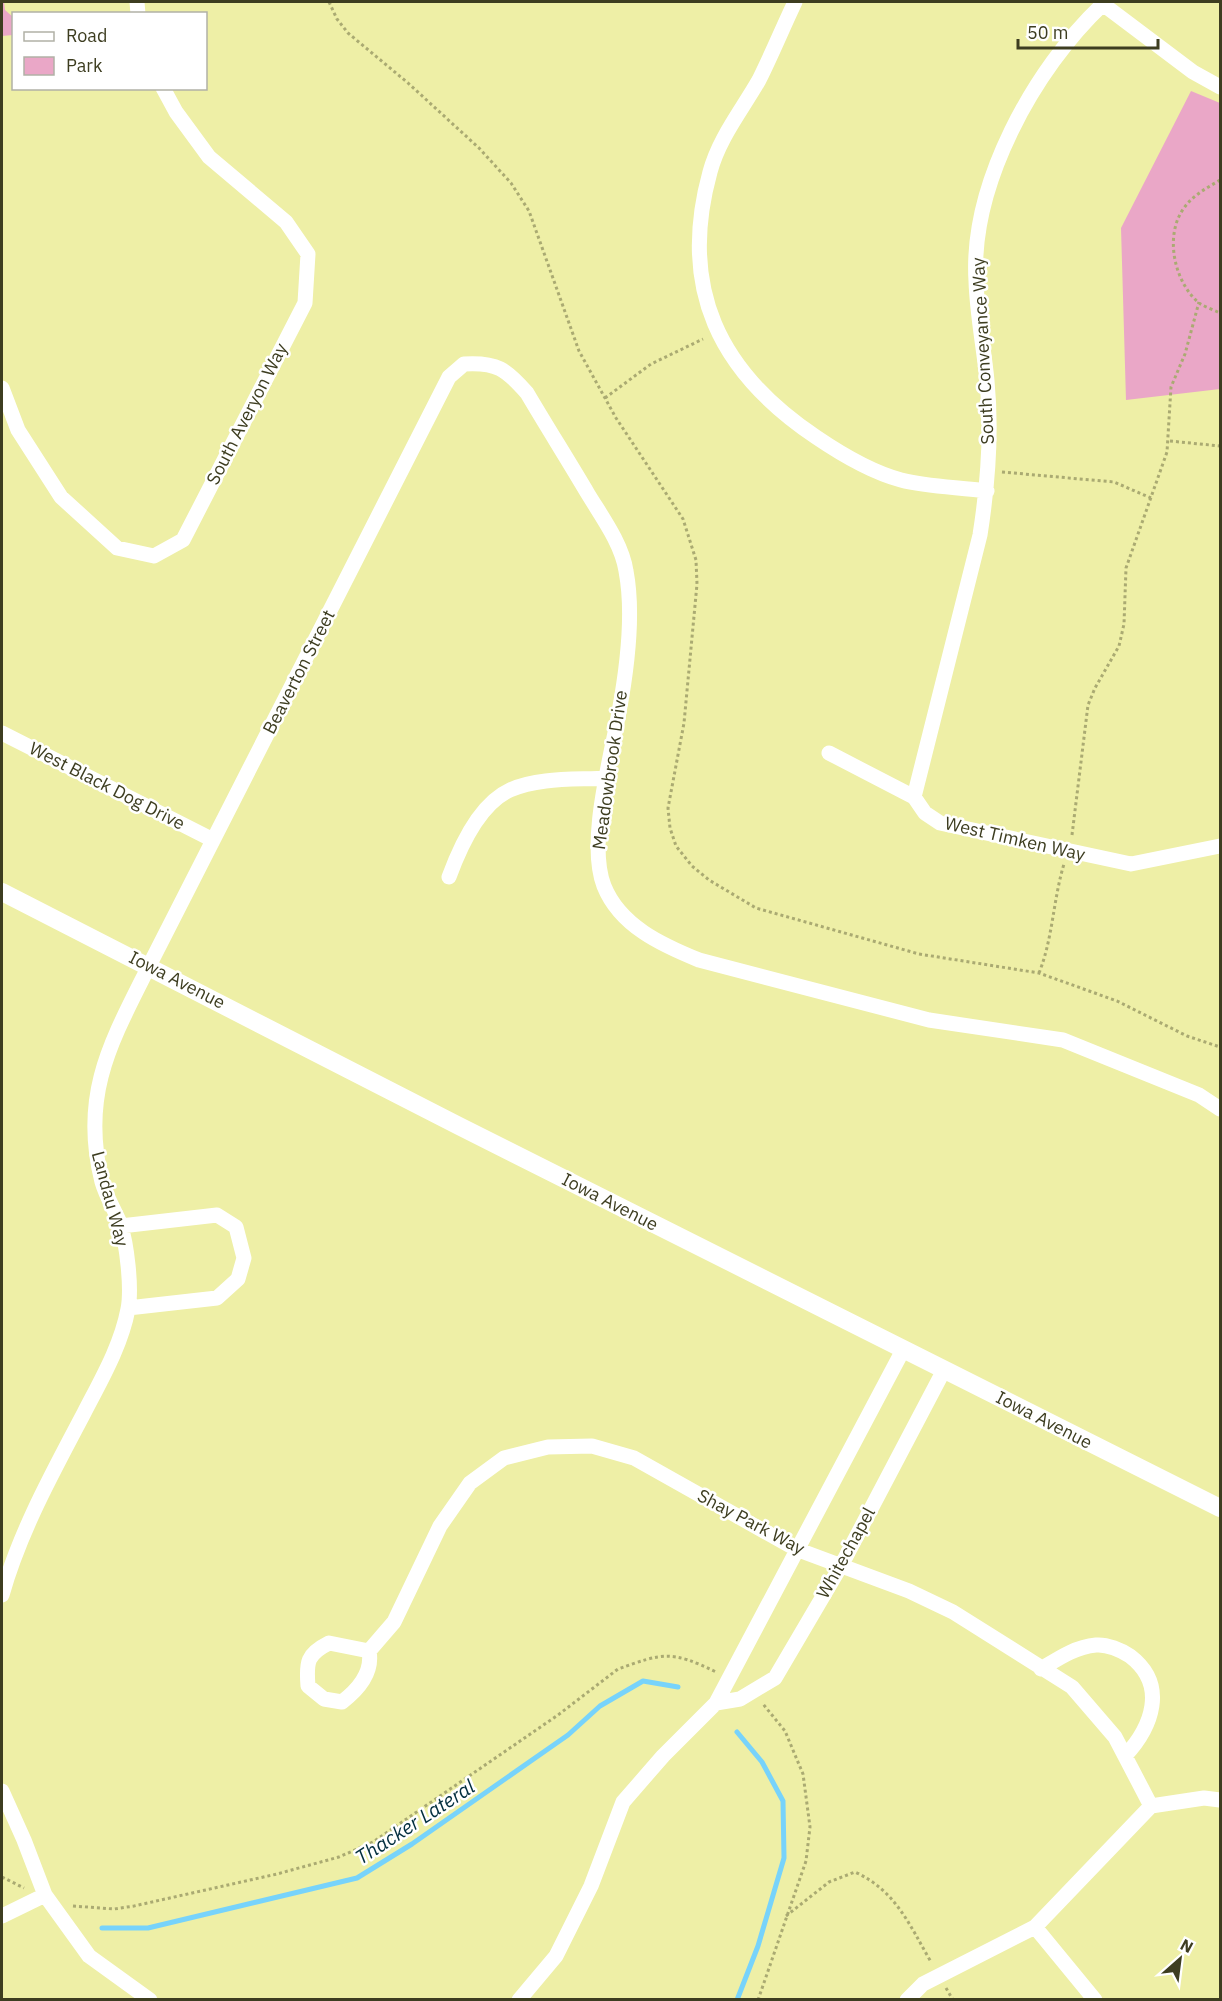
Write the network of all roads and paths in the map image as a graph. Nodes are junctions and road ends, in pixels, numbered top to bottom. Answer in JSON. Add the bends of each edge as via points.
{"nodes":[{"id":1,"x":329,"y":2,"type":"edge"},
{"id":2,"x":795,"y":2,"type":"edge"},
{"id":3,"x":1102,"y":3,"type":"edge"},
{"id":4,"x":1221,"y":87,"type":"edge"},
{"id":5,"x":164,"y":90,"type":"edge"},
{"id":6,"x":1221,"y":180,"type":"edge"},
{"id":7,"x":1199,"y":302,"type":"junction"},
{"id":8,"x":1221,"y":313,"type":"edge"},
{"id":9,"x":717,"y":332,"type":"junction"},
{"id":10,"x":449,"y":377,"type":"joint"},
{"id":11,"x":2,"y":388,"type":"edge"},
{"id":12,"x":605,"y":398,"type":"junction"},
{"id":13,"x":1170,"y":441,"type":"junction"},
{"id":14,"x":1221,"y":446,"type":"edge"},
{"id":15,"x":989,"y":471,"type":"junction"},
{"id":16,"x":987,"y":491,"type":"junction"},
{"id":17,"x":1151,"y":498,"type":"junction"},
{"id":18,"x":2,"y":733,"type":"edge"},
{"id":19,"x":829,"y":753,"type":"dead end"},
{"id":20,"x":607,"y":778,"type":"junction"},
{"id":21,"x":914,"y":797,"type":"junction"},
{"id":22,"x":213,"y":840,"type":"junction"},
{"id":23,"x":1221,"y":846,"type":"edge"},
{"id":24,"x":1068,"y":852,"type":"junction"},
{"id":25,"x":449,"y":877,"type":"dead end"},
{"id":26,"x":2,"y":892,"type":"edge"},
{"id":27,"x":148,"y":966,"type":"junction"},
{"id":28,"x":1039,"y":973,"type":"junction"},
{"id":29,"x":1221,"y":1047,"type":"edge"},
{"id":30,"x":1221,"y":1109,"type":"edge"},
{"id":31,"x":121,"y":1226,"type":"junction"},
{"id":32,"x":128,"y":1308,"type":"junction"},
{"id":33,"x":903,"y":1350,"type":"junction"},
{"id":34,"x":944,"y":1370,"type":"junction"},
{"id":35,"x":1221,"y":1508,"type":"edge"},
{"id":36,"x":796,"y":1549,"type":"junction"},
{"id":37,"x":842,"y":1564,"type":"junction"},
{"id":38,"x":2,"y":1595,"type":"edge"},
{"id":39,"x":369,"y":1651,"type":"junction"},
{"id":40,"x":1041,"y":1669,"type":"junction"},
{"id":41,"x":729,"y":1679,"type":"junction"},
{"id":42,"x":751,"y":1692,"type":"junction"},
{"id":43,"x":716,"y":1703,"type":"junction"},
{"id":44,"x":1125,"y":1756,"type":"junction"},
{"id":45,"x":2,"y":1791,"type":"edge"},
{"id":46,"x":1221,"y":1800,"type":"edge"},
{"id":47,"x":1151,"y":1806,"type":"junction"},
{"id":48,"x":2,"y":1877,"type":"edge"},
{"id":49,"x":45,"y":1895,"type":"junction"},
{"id":50,"x":2,"y":1916,"type":"edge"},
{"id":51,"x":785,"y":1916,"type":"junction"},
{"id":52,"x":1035,"y":1927,"type":"junction"},
{"id":53,"x":938,"y":1976,"type":"junction"},
{"id":54,"x":150,"y":2000,"type":"edge"},
{"id":55,"x":519,"y":2000,"type":"edge"},
{"id":56,"x":758,"y":2000,"type":"edge"},
{"id":57,"x":907,"y":2000,"type":"edge"},
{"id":58,"x":953,"y":2000,"type":"edge"},
{"id":59,"x":1095,"y":2000,"type":"edge"}],
"edges":[{"from":1,"to":12,"type":"path","via":[[348,33],[479,148],[511,183],[529,211],[579,351]]},
{"from":2,"to":9,"type":"street","via":[[710,171],[699,222],[701,285]]},
{"from":3,"to":4,"type":"street","via":[[1193,72]]},
{"from":3,"to":15,"type":"street","name":"South Conveyance Way","via":[[1046,68],[1000,157],[979,218],[975,280],[988,383]]},
{"from":5,"to":11,"type":"street","name":"South Averyon Way","via":[[209,157],[286,222],[308,254],[305,303],[183,540],[154,556],[117,548],[61,497],[18,430]]},
{"from":6,"to":7,"type":"path","via":[[1191,199],[1176,226],[1174,259]]},
{"from":7,"to":8,"type":"path"},
{"from":7,"to":13,"type":"path","via":[[1171,387]]},
{"from":9,"to":12,"type":"path","via":[[651,364]]},
{"from":9,"to":16,"type":"street","via":[[751,384],[787,417],[829,445],[901,480]]},
{"from":10,"to":20,"type":"street","name":"Meadowbrook Drive","via":[[464,364],[498,366],[527,393],[604,521],[626,568],[630,599],[620,708]]},
{"from":10,"to":22,"type":"street","name":"Beaverton Street"},
{"from":12,"to":28,"type":"path","via":[[683,519],[696,560],[698,584],[684,723],[668,808],[676,846],[709,880],[756,908],[919,954]]},
{"from":13,"to":14,"type":"path"},
{"from":13,"to":17,"type":"path"},
{"from":15,"to":16,"type":"street","name":"South Conveyance Way"},
{"from":15,"to":17,"type":"path","via":[[1114,482]]},
{"from":16,"to":21,"type":"street","name":"South Conveyance Way","via":[[980,535]]},
{"from":17,"to":24,"type":"path","via":[[1126,568],[1124,624],[1119,646],[1088,705]]},
{"from":18,"to":22,"type":"street","name":"West Black Dog Drive"},
{"from":19,"to":21,"type":"street","name":"West Timken Way"},
{"from":20,"to":25,"type":"street","via":[[544,781],[509,790],[486,809],[459,850]]},
{"from":20,"to":30,"type":"street","name":"Meadowbrook Drive","via":[[598,863],[605,888],[641,932],[670,948],[699,960],[929,1020],[1063,1041],[1199,1095]]},
{"from":21,"to":24,"type":"street","name":"West Timken Way","via":[[925,813],[940,823]]},
{"from":22,"to":27,"type":"street","name":"Beaverton Street"},
{"from":23,"to":24,"type":"street","name":"West Timken Way","via":[[1131,864]]},
{"from":24,"to":28,"type":"path","via":[[1048,950]]},
{"from":26,"to":27,"type":"street","name":"Iowa Avenue"},
{"from":27,"to":31,"type":"street","name":"Landau Way","via":[[118,1028],[98,1082],[95,1104],[93,1127],[102,1183]]},
{"from":27,"to":33,"type":"street","name":"Iowa Avenue"},
{"from":28,"to":29,"type":"path","via":[[1117,1001],[1186,1036]]},
{"from":31,"to":32,"type":"street","name":"Landau Way"},
{"from":31,"to":32,"type":"street","via":[[217,1215],[236,1227],[244,1258],[238,1279],[217,1298]]},
{"from":32,"to":38,"type":"street","name":"Landau Way","via":[[114,1355],[13,1553]]},
{"from":33,"to":34,"type":"street","name":"Iowa Avenue"},
{"from":33,"to":36,"type":"street"},
{"from":34,"to":35,"type":"street","name":"Iowa Avenue"},
{"from":34,"to":37,"type":"street","name":"Whitechapel"},
{"from":36,"to":37,"type":"street","name":"Shay Park Way"},
{"from":36,"to":39,"type":"street","name":"Shay Park Way","via":[[634,1458],[592,1446],[537,1450],[504,1458],[470,1483],[440,1526],[394,1622]]},
{"from":36,"to":41,"type":"street"},
{"from":37,"to":40,"type":"street","name":"Shay Park Way","via":[[953,1612]]},
{"from":37,"to":42,"type":"street","name":"Whitechapel","via":[[775,1678]]},
{"from":39,"to":39,"type":"street","via":[[371,1662],[366,1675],[355,1692],[342,1702],[324,1699],[308,1686],[306,1666],[314,1650],[329,1643]]},
{"from":40,"to":44,"type":"street","name":"Shay Park Way","via":[[1072,1687],[1115,1737]]},
{"from":40,"to":44,"type":"street","via":[[1067,1653],[1098,1645],[1114,1648],[1137,1662],[1150,1683],[1152,1710],[1144,1731]]},
{"from":41,"to":43,"type":"street"},
{"from":41,"to":49,"type":"path","via":[[685,1657],[654,1656],[618,1669],[420,1812],[373,1842],[339,1857],[114,1909],[72,1906]]},
{"from":42,"to":43,"type":"street","name":"Whitechapel","via":[[740,1699]]},
{"from":42,"to":51,"type":"path","via":[[785,1731],[803,1774],[810,1827],[807,1862]]},
{"from":43,"to":55,"type":"street","via":[[623,1802],[591,1886],[556,1956]]},
{"from":44,"to":47,"type":"street","name":"Shay Park Way"},
{"from":45,"to":49,"type":"street"},
{"from":46,"to":47,"type":"street","via":[[1204,1798]]},
{"from":47,"to":52,"type":"street"},
{"from":48,"to":49,"type":"path"},
{"from":49,"to":50,"type":"street"},
{"from":49,"to":54,"type":"street","via":[[89,1956]]},
{"from":51,"to":53,"type":"path","via":[[829,1882],[855,1872],[875,1881],[902,1909]]},
{"from":51,"to":56,"type":"path"},
{"from":52,"to":53,"type":"street"},
{"from":52,"to":59,"type":"street"},
{"from":53,"to":57,"type":"street"},
{"from":53,"to":58,"type":"path"}]}
